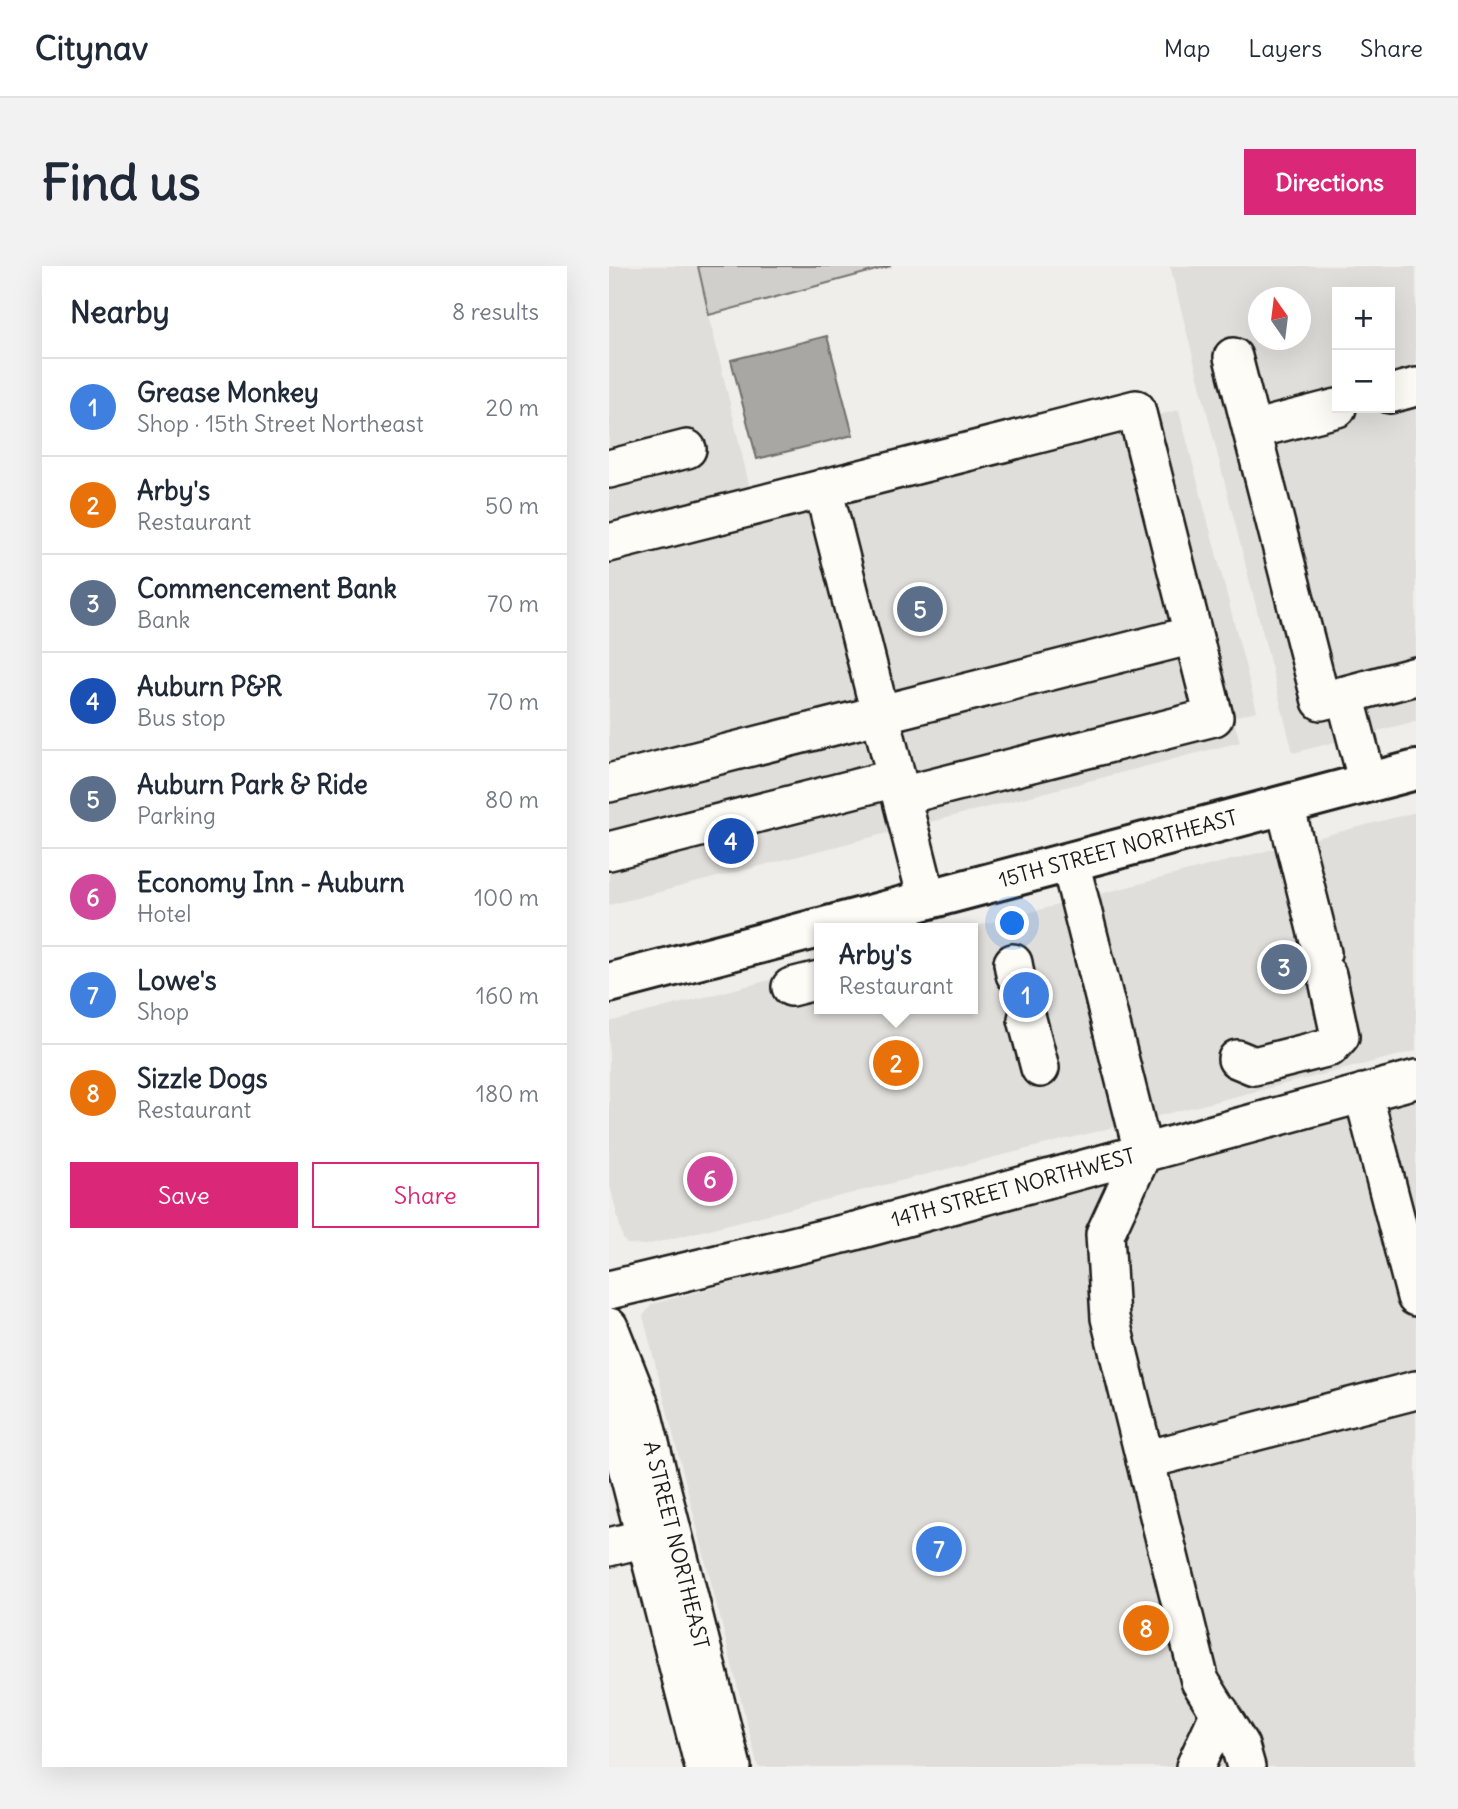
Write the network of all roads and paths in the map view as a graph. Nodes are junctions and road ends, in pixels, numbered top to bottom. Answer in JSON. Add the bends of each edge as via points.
{"nodes":[{"id":1,"x":1233,"y":357,"type":"dead end"},
{"id":2,"x":1416,"y":387,"type":"edge"},
{"id":3,"x":1395,"y":393,"type":"edge"},
{"id":4,"x":1332,"y":409,"type":"edge"},
{"id":5,"x":1252,"y":430,"type":"junction"},
{"id":6,"x":687,"y":449,"type":"dead end"},
{"id":7,"x":609,"y":469,"type":"edge"},
{"id":8,"x":823,"y":488,"type":"junction"},
{"id":9,"x":609,"y":543,"type":"edge"},
{"id":10,"x":1193,"y":635,"type":"junction"},
{"id":11,"x":1416,"y":676,"type":"edge"},
{"id":12,"x":1345,"y":695,"type":"junction"},
{"id":13,"x":880,"y":714,"type":"junction"},
{"id":14,"x":1416,"y":770,"type":"edge"},
{"id":15,"x":609,"y":783,"type":"edge"},
{"id":16,"x":1367,"y":783,"type":"junction"},
{"id":17,"x":898,"y":787,"type":"junction"},
{"id":18,"x":1285,"y":805,"type":"junction"},
{"id":19,"x":609,"y":851,"type":"edge"},
{"id":20,"x":1070,"y":862,"type":"junction"},
{"id":21,"x":927,"y":899,"type":"junction"},
{"id":22,"x":838,"y":923,"type":"edge"},
{"id":23,"x":814,"y":929,"type":"edge"},
{"id":24,"x":609,"y":983,"type":"edge"},
{"id":25,"x":1027,"y":1019,"type":"tunnel mouth"},
{"id":26,"x":1237,"y":1059,"type":"dead end"},
{"id":27,"x":1040,"y":1068,"type":"dead end"},
{"id":28,"x":1416,"y":1079,"type":"edge"},
{"id":29,"x":1363,"y":1093,"type":"junction"},
{"id":30,"x":1143,"y":1152,"type":"junction"},
{"id":31,"x":609,"y":1290,"type":"edge"},
{"id":32,"x":1416,"y":1297,"type":"edge"},
{"id":33,"x":609,"y":1327,"type":"edge"},
{"id":34,"x":609,"y":1383,"type":"edge"},
{"id":35,"x":1416,"y":1390,"type":"edge"},
{"id":36,"x":1145,"y":1460,"type":"junction"},
{"id":37,"x":645,"y":1538,"type":"junction"},
{"id":38,"x":609,"y":1547,"type":"edge"},
{"id":39,"x":1220,"y":1713,"type":"junction"},
{"id":40,"x":704,"y":1767,"type":"edge"},
{"id":41,"x":732,"y":1767,"type":"edge"},
{"id":42,"x":1195,"y":1767,"type":"edge"},
{"id":43,"x":1246,"y":1767,"type":"edge"}],
"edges":[{"from":1,"to":5,"type":"street"},
{"from":2,"to":3,"type":"street"},
{"from":4,"to":5,"type":"street"},
{"from":5,"to":12,"type":"street","via":[[1321,701]]},
{"from":6,"to":7,"type":"street"},
{"from":8,"to":9,"type":"street"},
{"from":8,"to":10,"type":"street","via":[[1136,409]]},
{"from":8,"to":13,"type":"street"},
{"from":10,"to":13,"type":"street"},
{"from":10,"to":17,"type":"street","via":[[1214,717]]},
{"from":11,"to":12,"type":"street"},
{"from":12,"to":16,"type":"street"},
{"from":13,"to":15,"type":"street"},
{"from":13,"to":17,"type":"street"},
{"from":14,"to":16,"type":"main road","name":"15TH STREET NORTHEAST"},
{"from":16,"to":18,"type":"main road","name":"15TH STREET NORTHEAST"},
{"from":17,"to":19,"type":"street"},
{"from":17,"to":21,"type":"street"},
{"from":18,"to":20,"type":"main road","name":"15TH STREET NORTHEAST"},
{"from":18,"to":26,"type":"street","via":[[1340,1036],[1330,1047],[1254,1066]]},
{"from":20,"to":21,"type":"main road","name":"15TH STREET NORTHEAST"},
{"from":20,"to":30,"type":"street"},
{"from":21,"to":22,"type":"main road","name":"15TH STREET NORTHEAST"},
{"from":23,"to":24,"type":"main road","name":"15TH STREET NORTHEAST"},
{"from":25,"to":27,"type":"street"},
{"from":28,"to":29,"type":"street","name":"14TH STREET NORTHWEST"},
{"from":29,"to":30,"type":"street","name":"14TH STREET NORTHWEST"},
{"from":29,"to":32,"type":"street"},
{"from":30,"to":31,"type":"street","name":"14TH STREET NORTHWEST","via":[[855,1231]]},
{"from":30,"to":36,"type":"street","via":[[1105,1234],[1110,1318]]},
{"from":33,"to":41,"type":"street","name":"A STREET NORTHEAST","via":[[641,1408]]},
{"from":34,"to":37,"type":"street","name":"A STREET NORTHEAST"},
{"from":35,"to":36,"type":"street"},
{"from":36,"to":39,"type":"street","via":[[1201,1681]]},
{"from":37,"to":38,"type":"street"},
{"from":37,"to":40,"type":"street","name":"A STREET NORTHEAST"},
{"from":39,"to":42,"type":"street"},
{"from":39,"to":43,"type":"street","via":[[1240,1746]]}]}
